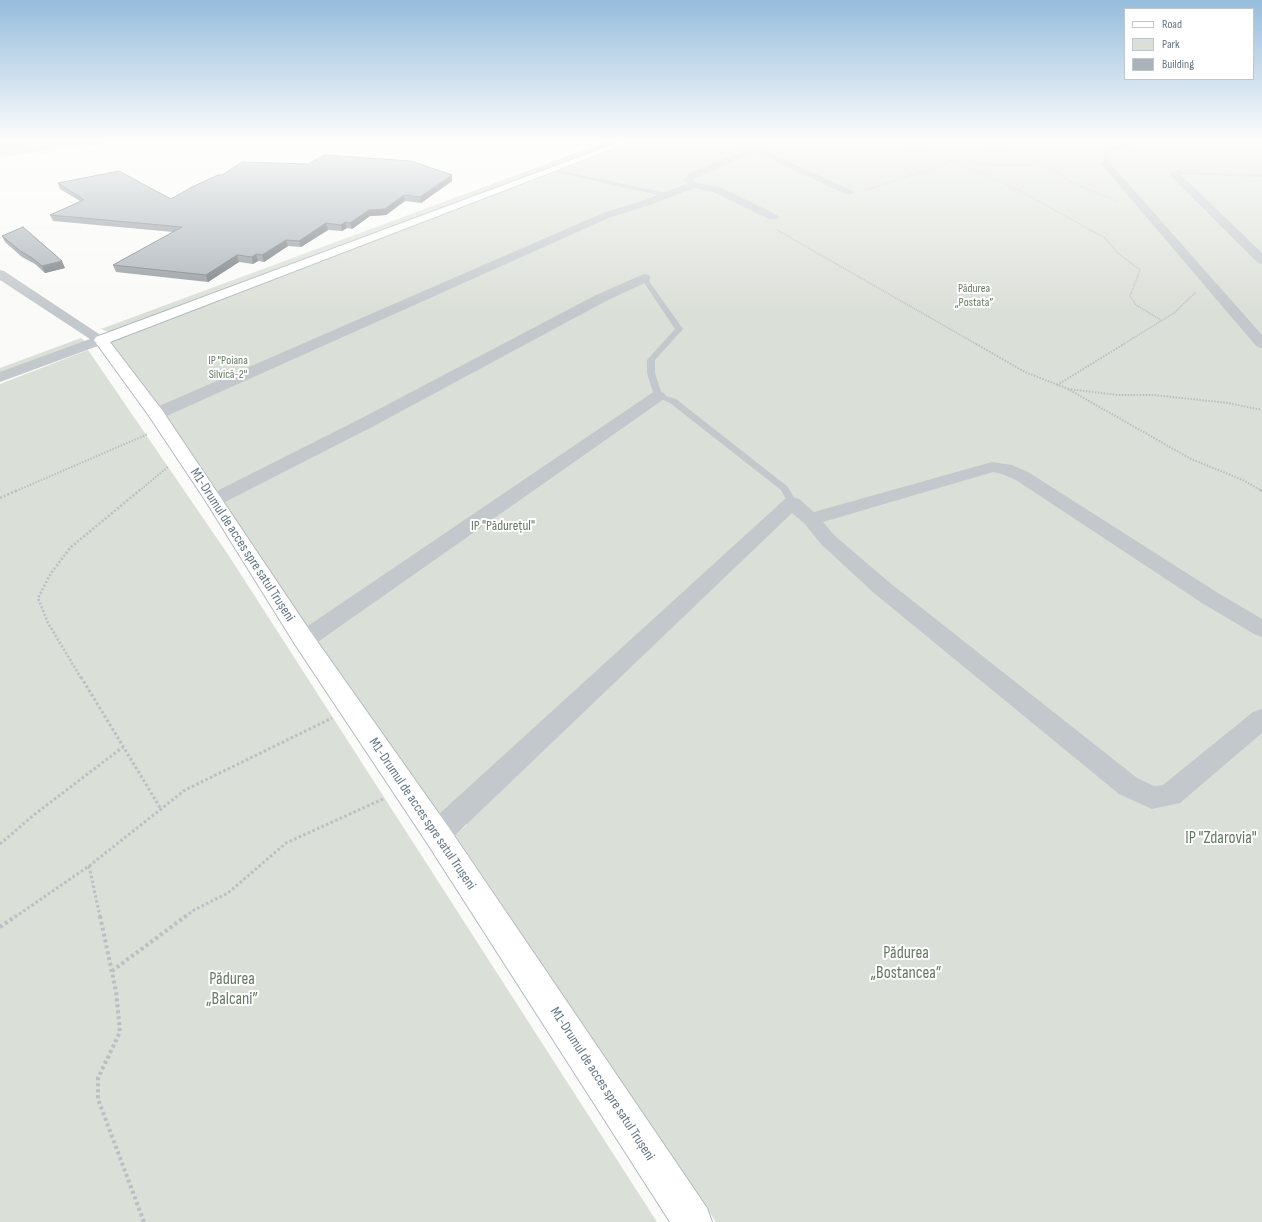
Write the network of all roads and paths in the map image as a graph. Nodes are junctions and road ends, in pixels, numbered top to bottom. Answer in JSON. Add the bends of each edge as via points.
{"nodes":[{"id":1,"x":478,"y":198,"type":"edge"},
{"id":2,"x":660,"y":198,"type":"edge"},
{"id":3,"x":734,"y":198,"type":"edge"},
{"id":4,"x":1033,"y":198,"type":"edge"},
{"id":5,"x":1110,"y":198,"type":"edge"},
{"id":6,"x":1135,"y":198,"type":"edge"},
{"id":7,"x":1199,"y":198,"type":"edge"},
{"id":8,"x":1150,"y":215,"type":"junction"},
{"id":9,"x":773,"y":217,"type":"joint"},
{"id":10,"x":1262,"y":260,"type":"edge"},
{"id":11,"x":0,"y":274,"type":"edge"},
{"id":12,"x":644,"y":278,"type":"joint"},
{"id":13,"x":1209,"y":283,"type":"junction"},
{"id":14,"x":1161,"y":320,"type":"junction"},
{"id":15,"x":101,"y":340,"type":"junction"},
{"id":16,"x":1262,"y":344,"type":"edge"},
{"id":17,"x":0,"y":377,"type":"edge"},
{"id":18,"x":1057,"y":385,"type":"junction"},
{"id":19,"x":1066,"y":388,"type":"junction"},
{"id":20,"x":658,"y":396,"type":"junction"},
{"id":21,"x":1262,"y":410,"type":"edge"},
{"id":22,"x":160,"y":421,"type":"junction"},
{"id":23,"x":183,"y":454,"type":"junction"},
{"id":24,"x":1262,"y":491,"type":"edge"},
{"id":25,"x":0,"y":498,"type":"edge"},
{"id":26,"x":214,"y":500,"type":"junction"},
{"id":27,"x":792,"y":503,"type":"junction"},
{"id":28,"x":811,"y":519,"type":"junction"},
{"id":29,"x":1262,"y":629,"type":"edge"},
{"id":30,"x":304,"y":640,"type":"junction"},
{"id":31,"x":351,"y":709,"type":"junction"},
{"id":32,"x":1262,"y":719,"type":"edge"},
{"id":33,"x":123,"y":747,"type":"junction"},
{"id":34,"x":406,"y":789,"type":"junction"},
{"id":35,"x":161,"y":809,"type":"junction"},
{"id":36,"x":437,"y":834,"type":"junction"},
{"id":37,"x":0,"y":844,"type":"edge"},
{"id":38,"x":89,"y":866,"type":"junction"},
{"id":39,"x":0,"y":927,"type":"edge"},
{"id":40,"x":112,"y":971,"type":"junction"},
{"id":41,"x":144,"y":1222,"type":"edge"},
{"id":42,"x":693,"y":1222,"type":"edge"}],
"edges":[{"from":1,"to":15,"type":"street"},
{"from":2,"to":22,"type":"street","via":[[607,215]]},
{"from":3,"to":9,"type":"street"},
{"from":4,"to":14,"type":"path","via":[[1104,236],[1118,253],[1140,270],[1130,296],[1136,305]]},
{"from":5,"to":8,"type":"path"},
{"from":6,"to":8,"type":"street"},
{"from":7,"to":10,"type":"street"},
{"from":8,"to":13,"type":"street"},
{"from":9,"to":18,"type":"path","via":[[766,220],[789,238],[1025,372]]},
{"from":11,"to":15,"type":"street"},
{"from":12,"to":20,"type":"lane","via":[[679,329],[650,360]]},
{"from":12,"to":26,"type":"street"},
{"from":13,"to":14,"type":"path","via":[[1174,313]]},
{"from":13,"to":16,"type":"street"},
{"from":14,"to":18,"type":"path"},
{"from":15,"to":17,"type":"street"},
{"from":15,"to":22,"type":"street","name":"M1-Drumul de acces spre satul Trușeni"},
{"from":18,"to":19,"type":"path"},
{"from":19,"to":21,"type":"path","via":[[1118,395],[1154,395],[1228,403]]},
{"from":19,"to":24,"type":"path","via":[[1191,459],[1243,480]]},
{"from":20,"to":27,"type":"lane","via":[[673,401],[784,489]]},
{"from":20,"to":30,"type":"street"},
{"from":22,"to":23,"type":"street","name":"M1-Drumul de acces spre satul Trușeni"},
{"from":22,"to":25,"type":"path"},
{"from":23,"to":26,"type":"street","name":"M1-Drumul de acces spre satul Trușeni"},
{"from":23,"to":33,"type":"path","via":[[71,547],[51,573],[38,598],[48,624]]},
{"from":26,"to":30,"type":"street","name":"M1-Drumul de acces spre satul Trușeni"},
{"from":27,"to":28,"type":"street"},
{"from":27,"to":36,"type":"street"},
{"from":28,"to":29,"type":"street","via":[[992,467],[1006,469],[1022,476]]},
{"from":28,"to":32,"type":"street","via":[[828,540],[882,588],[1128,786],[1152,798],[1170,795]]},
{"from":30,"to":31,"type":"street","name":"M1-Drumul de acces spre satul Trușeni"},
{"from":31,"to":34,"type":"street","name":"M1-Drumul de acces spre satul Trușeni"},
{"from":31,"to":35,"type":"path","via":[[185,790]]},
{"from":33,"to":35,"type":"path"},
{"from":33,"to":37,"type":"path"},
{"from":34,"to":36,"type":"street","name":"M1-Drumul de acces spre satul Trușeni"},
{"from":34,"to":40,"type":"path","via":[[286,843],[228,893],[194,910]]},
{"from":35,"to":38,"type":"path"},
{"from":36,"to":42,"type":"street","name":"M1-Drumul de acces spre satul Trușeni"},
{"from":38,"to":39,"type":"path"},
{"from":38,"to":40,"type":"path"},
{"from":40,"to":41,"type":"path","via":[[120,1032],[98,1078],[98,1099]]}]}
